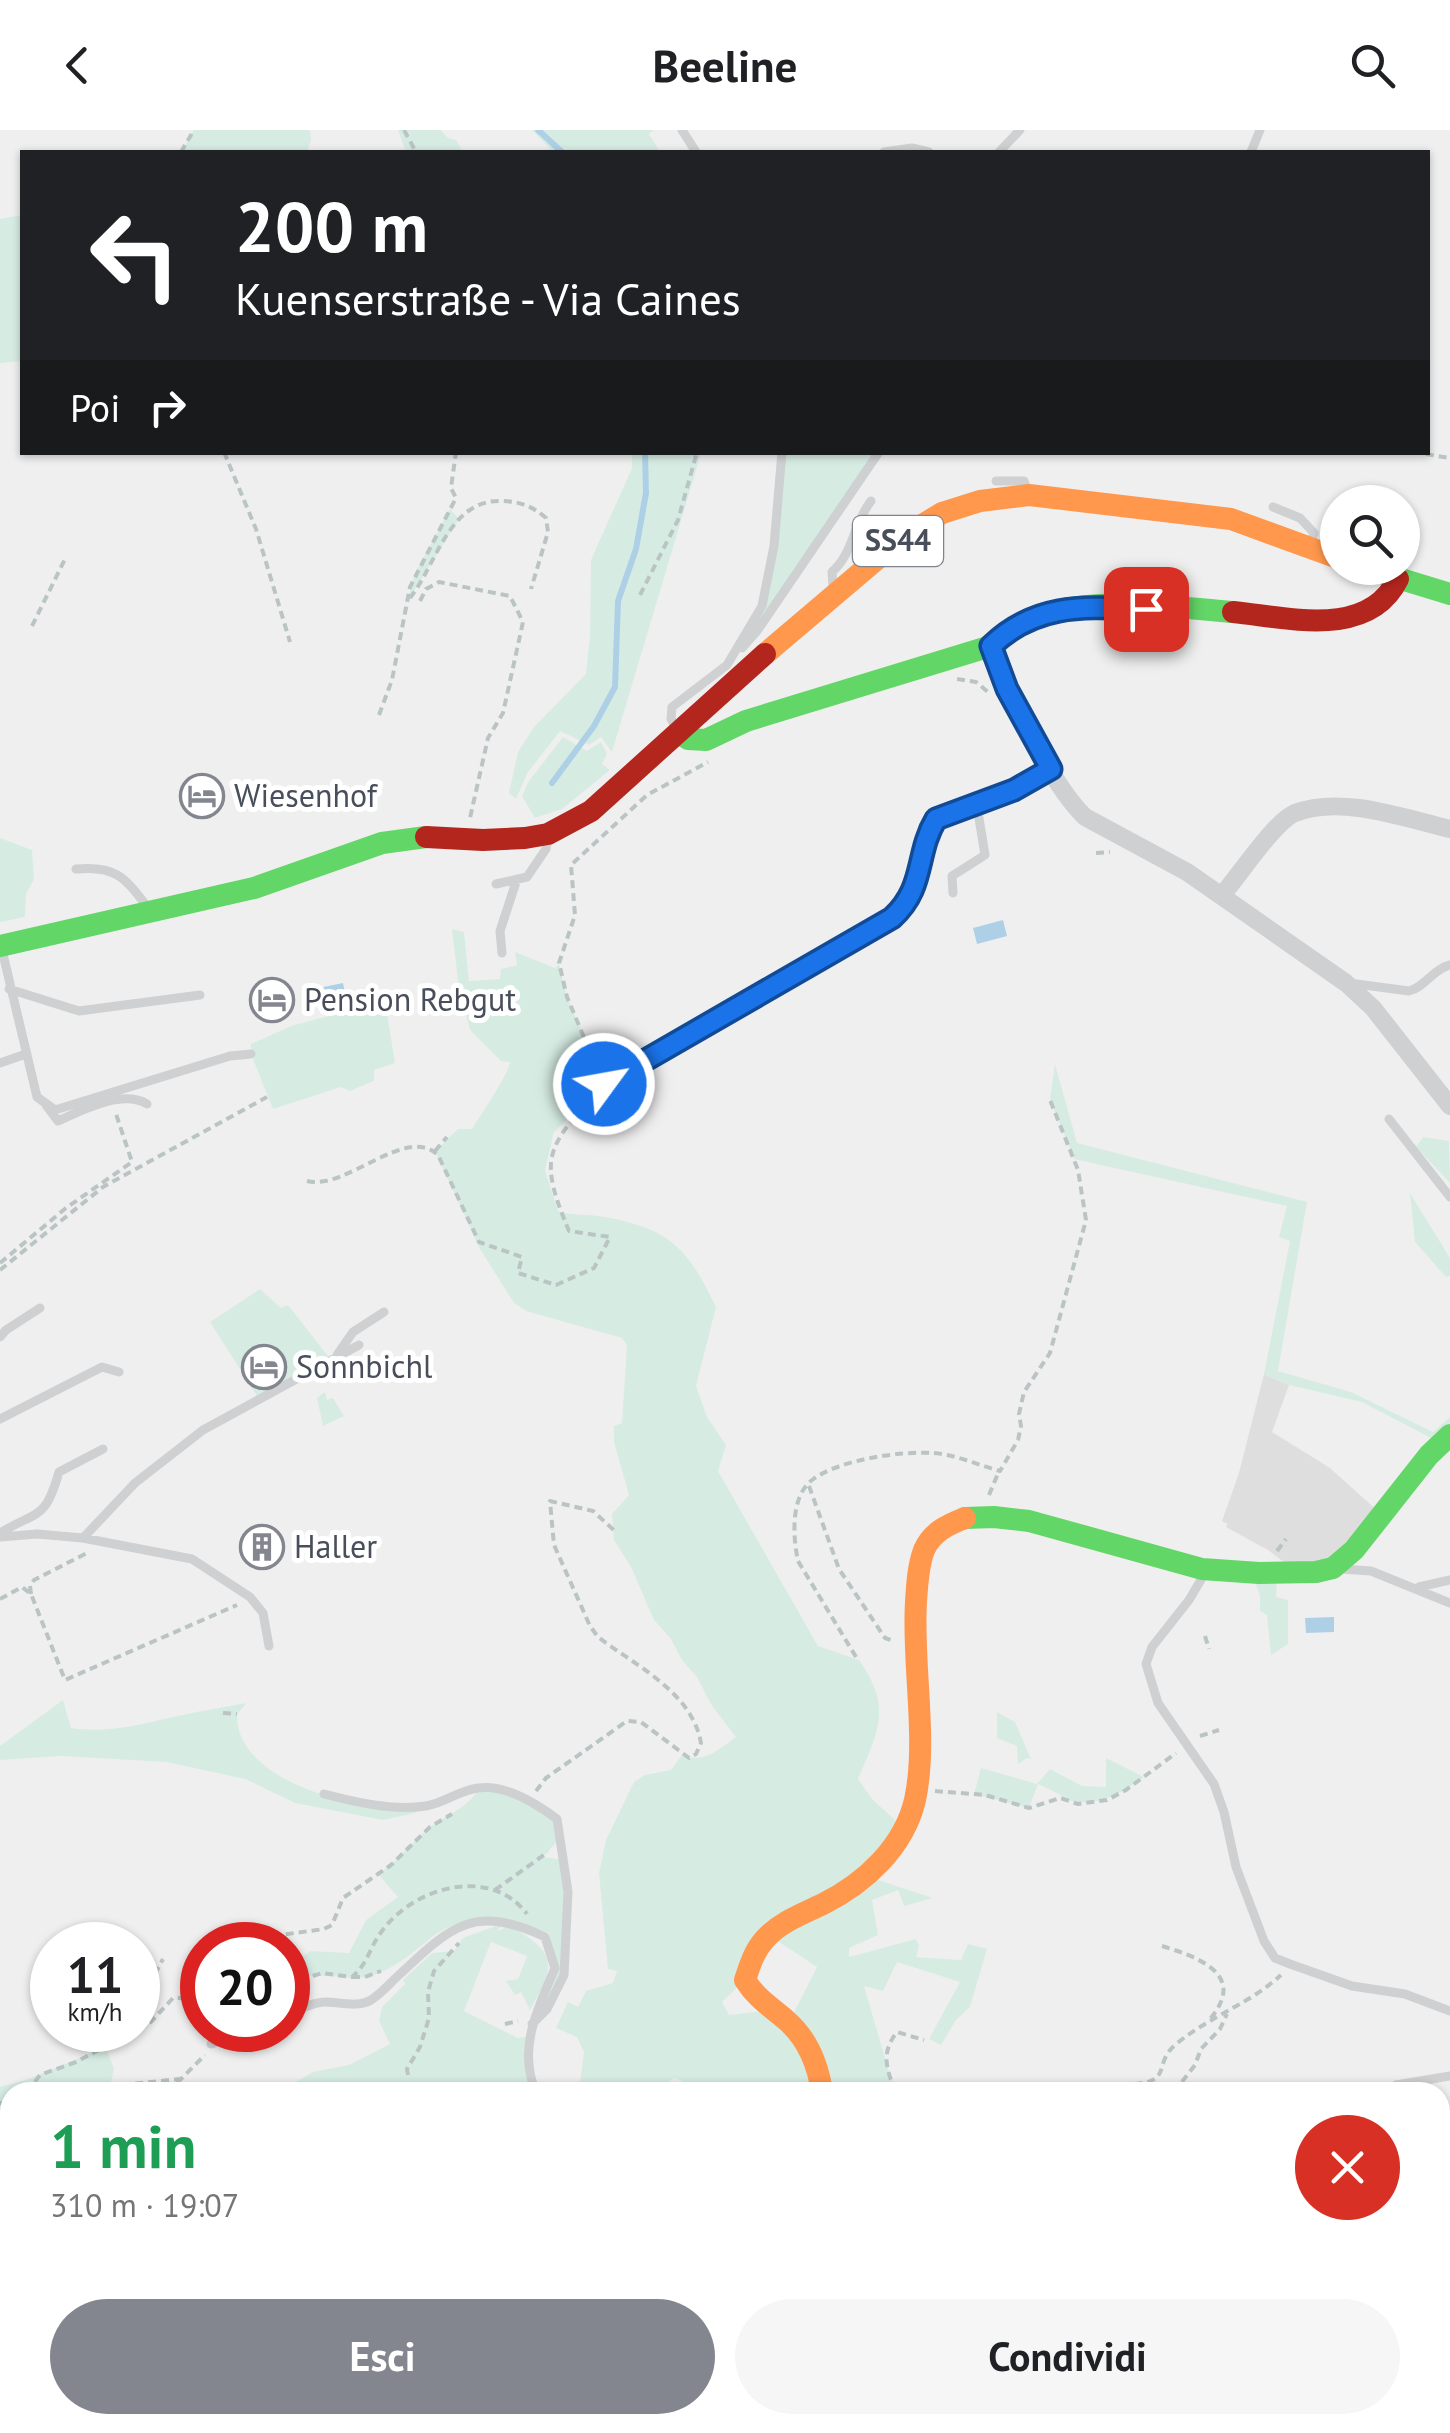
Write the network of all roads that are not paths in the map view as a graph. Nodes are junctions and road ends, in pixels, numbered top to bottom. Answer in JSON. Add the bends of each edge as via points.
{"nodes":[{"id":1,"x":1020,"y":130,"type":"edge"},
{"id":2,"x":1002,"y":150,"type":"edge"},
{"id":3,"x":782,"y":455,"type":"edge"},
{"id":4,"x":877,"y":455,"type":"edge"},
{"id":5,"x":996,"y":481,"type":"dead end"},
{"id":6,"x":1028,"y":494,"type":"junction"},
{"id":7,"x":870,"y":501,"type":"dead end"},
{"id":8,"x":1273,"y":507,"type":"dead end"},
{"id":9,"x":1309,"y":548,"type":"junction"},
{"id":10,"x":1320,"y":552,"type":"edge"},
{"id":11,"x":1420,"y":584,"type":"edge"},
{"id":12,"x":1394,"y":585,"type":"edge"},
{"id":13,"x":1445,"y":590,"type":"edge"},
{"id":14,"x":833,"y":595,"type":"junction"},
{"id":15,"x":991,"y":646,"type":"junction"},
{"id":16,"x":727,"y":665,"type":"junction"},
{"id":17,"x":680,"y":734,"type":"junction"},
{"id":18,"x":1051,"y":769,"type":"junction"},
{"id":19,"x":977,"y":806,"type":"junction"},
{"id":20,"x":1450,"y":829,"type":"edge"},
{"id":21,"x":548,"y":834,"type":"junction"},
{"id":22,"x":76,"y":869,"type":"dead end"},
{"id":23,"x":517,"y":879,"type":"junction"},
{"id":24,"x":496,"y":884,"type":"dead end"},
{"id":25,"x":953,"y":893,"type":"dead end"},
{"id":26,"x":1222,"y":895,"type":"junction"},
{"id":27,"x":151,"y":911,"type":"junction"},
{"id":28,"x":1,"y":945,"type":"edge"},
{"id":29,"x":502,"y":953,"type":"dead end"},
{"id":30,"x":1450,"y":965,"type":"edge"},
{"id":31,"x":1346,"y":983,"type":"junction"},
{"id":32,"x":9,"y":990,"type":"junction"},
{"id":33,"x":200,"y":995,"type":"dead end"},
{"id":34,"x":26,"y":1054,"type":"junction"},
{"id":35,"x":251,"y":1054,"type":"dead end"},
{"id":36,"x":0,"y":1063,"type":"edge"},
{"id":37,"x":604,"y":1084,"type":"road end"},
{"id":38,"x":44,"y":1102,"type":"junction"},
{"id":39,"x":147,"y":1104,"type":"dead end"},
{"id":40,"x":1450,"y":1106,"type":"edge"},
{"id":41,"x":1389,"y":1119,"type":"dead end"},
{"id":42,"x":1450,"y":1197,"type":"edge"},
{"id":43,"x":40,"y":1308,"type":"dead end"},
{"id":44,"x":384,"y":1312,"type":"dead end"},
{"id":45,"x":0,"y":1337,"type":"edge"},
{"id":46,"x":359,"y":1345,"type":"dead end"},
{"id":47,"x":336,"y":1357,"type":"junction"},
{"id":48,"x":119,"y":1372,"type":"dead end"},
{"id":49,"x":0,"y":1418,"type":"edge"},
{"id":50,"x":1450,"y":1435,"type":"edge"},
{"id":51,"x":103,"y":1449,"type":"dead end"},
{"id":52,"x":0,"y":1535,"type":"edge"},
{"id":53,"x":83,"y":1538,"type":"junction"},
{"id":54,"x":1333,"y":1568,"type":"junction"},
{"id":55,"x":1208,"y":1569,"type":"junction"},
{"id":56,"x":1450,"y":1580,"type":"edge"},
{"id":57,"x":1416,"y":1588,"type":"junction"},
{"id":58,"x":1450,"y":1603,"type":"edge"},
{"id":59,"x":269,"y":1646,"type":"dead end"},
{"id":60,"x":324,"y":1794,"type":"dead end"},
{"id":61,"x":310,"y":2006,"type":"edge"},
{"id":62,"x":1450,"y":2011,"type":"edge"},
{"id":63,"x":527,"y":2022,"type":"junction"},
{"id":64,"x":1450,"y":2076,"type":"edge"},
{"id":65,"x":535,"y":2082,"type":"edge"},
{"id":66,"x":821,"y":2082,"type":"edge"},
{"id":67,"x":1414,"y":2082,"type":"edge"}],
"edges":[{"from":1,"to":2,"type":"lane"},
{"from":3,"to":16,"type":"lane","via":[[767,593]]},
{"from":4,"to":16,"type":"lane","via":[[758,631]]},
{"from":5,"to":6,"type":"lane","via":[[1024,481]]},
{"from":6,"to":9,"type":"street","number":"SS44","via":[[1231,519]]},
{"from":6,"to":14,"type":"street","number":"SS44","via":[[980,500],[942,514],[904,536]]},
{"from":7,"to":14,"type":"lane","via":[[845,560],[832,572]]},
{"from":8,"to":9,"type":"lane","via":[[1314,532]]},
{"from":9,"to":10,"type":"street","number":"SS44"},
{"from":11,"to":13,"type":"street"},
{"from":12,"to":15,"type":"street","via":[[1364,614],[1344,618],[1068,608],[1040,614]]},
{"from":14,"to":17,"type":"street","number":"SS44"},
{"from":15,"to":17,"type":"street","via":[[746,721],[706,740]]},
{"from":15,"to":18,"type":"street"},
{"from":16,"to":17,"type":"lane","via":[[672,707]]},
{"from":17,"to":21,"type":"street","number":"SS44","via":[[590,811]]},
{"from":18,"to":19,"type":"lane"},
{"from":18,"to":26,"type":"street","via":[[1085,817]]},
{"from":19,"to":25,"type":"lane","via":[[985,855],[952,876]]},
{"from":19,"to":37,"type":"lane","via":[[936,819],[919,880],[892,918]]},
{"from":20,"to":26,"type":"street","via":[[1336,806],[1293,814]]},
{"from":21,"to":23,"type":"lane","via":[[546,849]]},
{"from":21,"to":27,"type":"street","number":"SS44","via":[[483,840],[417,836],[278,881]]},
{"from":22,"to":27,"type":"lane","via":[[111,870]]},
{"from":23,"to":24,"type":"lane"},
{"from":23,"to":29,"type":"lane","via":[[500,931]]},
{"from":26,"to":31,"type":"street"},
{"from":27,"to":28,"type":"street","number":"SS44"},
{"from":28,"to":32,"type":"lane"},
{"from":30,"to":31,"type":"lane","via":[[1416,990]]},
{"from":31,"to":40,"type":"street"},
{"from":32,"to":33,"type":"lane","via":[[79,1012]]},
{"from":32,"to":34,"type":"lane"},
{"from":34,"to":36,"type":"lane"},
{"from":34,"to":38,"type":"lane"},
{"from":35,"to":38,"type":"lane","via":[[54,1110]]},
{"from":38,"to":39,"type":"lane","via":[[58,1120],[136,1097]]},
{"from":41,"to":42,"type":"lane"},
{"from":43,"to":45,"type":"lane"},
{"from":44,"to":47,"type":"lane","via":[[354,1332]]},
{"from":46,"to":47,"type":"lane"},
{"from":47,"to":53,"type":"lane","via":[[202,1430],[135,1483]]},
{"from":48,"to":49,"type":"lane","via":[[102,1368]]},
{"from":50,"to":54,"type":"street"},
{"from":51,"to":52,"type":"lane","via":[[58,1472],[34,1519]]},
{"from":52,"to":53,"type":"lane"},
{"from":53,"to":59,"type":"lane","via":[[192,1558],[250,1597],[263,1613]]},
{"from":54,"to":55,"type":"street"},
{"from":54,"to":57,"type":"lane","via":[[1371,1571]]},
{"from":55,"to":62,"type":"lane","via":[[1146,1664],[1158,1703],[1219,1798],[1264,1941],[1275,1958],[1290,1964]]},
{"from":55,"to":66,"type":"street","via":[[997,1516],[952,1520],[928,1538],[917,1580],[916,1790],[909,1824],[852,1888],[775,1926],[745,1980],[752,1994],[789,2022]]},
{"from":56,"to":57,"type":"lane"},
{"from":57,"to":58,"type":"lane"},
{"from":60,"to":63,"type":"lane","via":[[406,1807],[480,1787],[530,1798],[557,1820],[568,1892],[564,1974],[547,2009]]},
{"from":61,"to":63,"type":"lane","via":[[374,1998],[432,1943],[484,1919],[545,1937],[554,1968]]},
{"from":63,"to":65,"type":"lane"},
{"from":64,"to":67,"type":"lane"}]}
